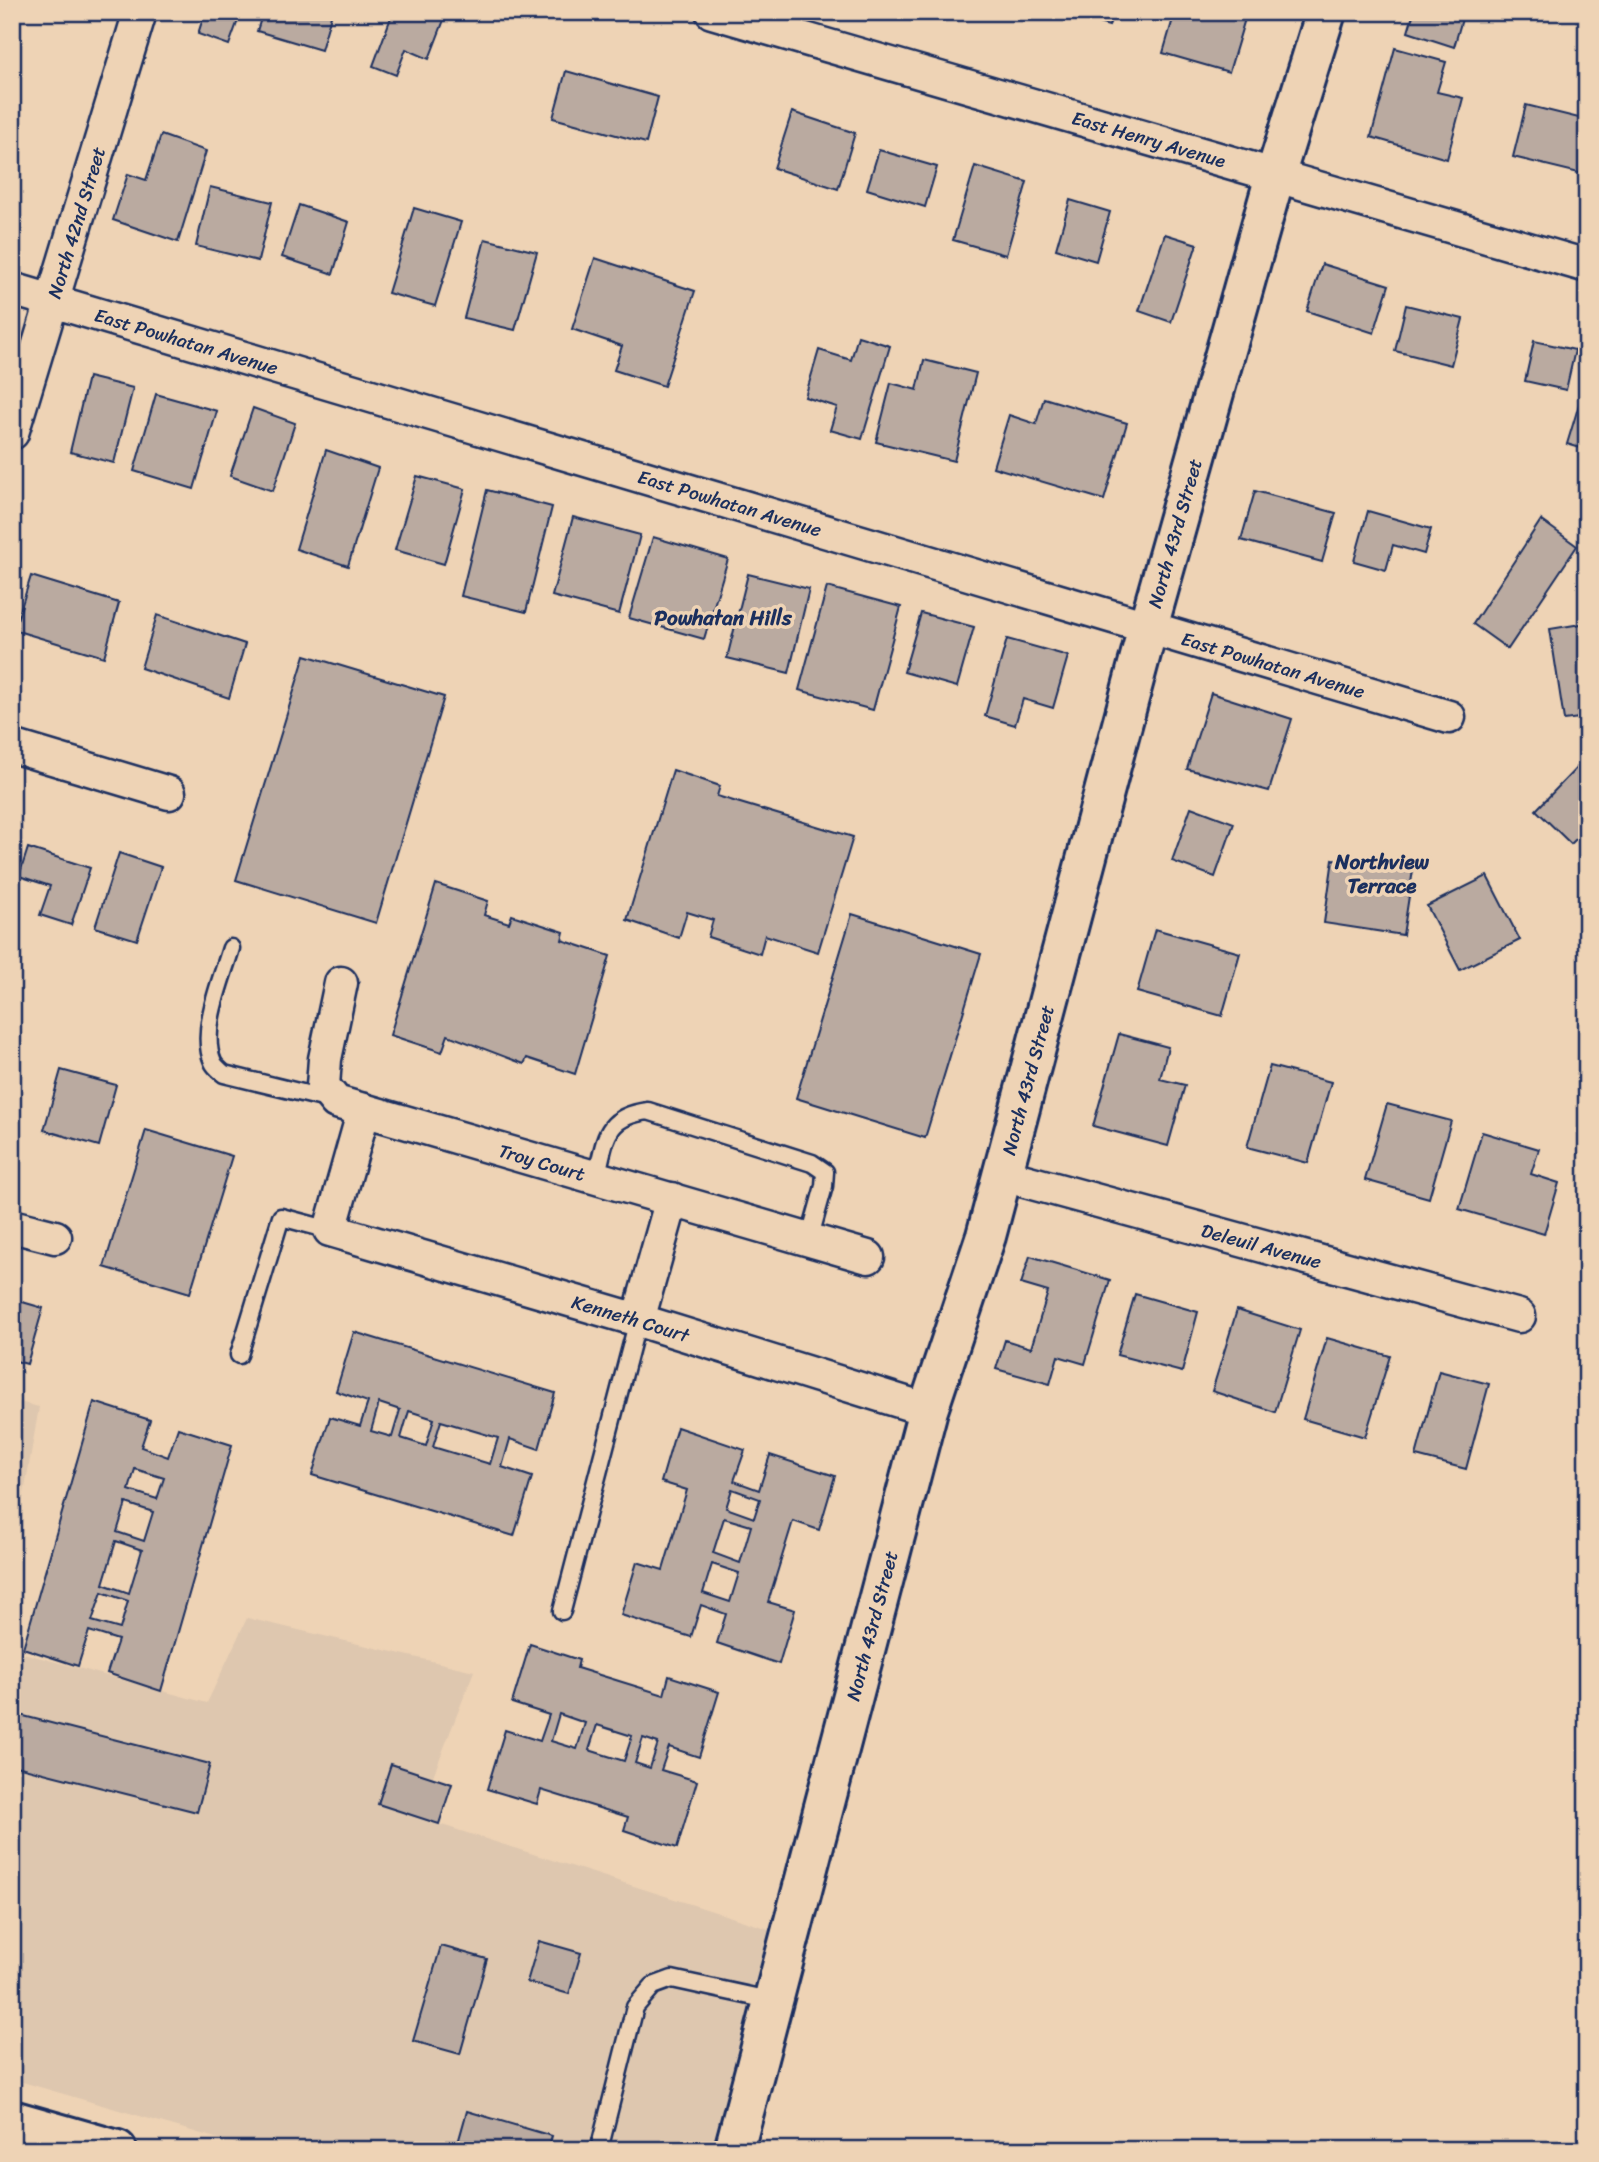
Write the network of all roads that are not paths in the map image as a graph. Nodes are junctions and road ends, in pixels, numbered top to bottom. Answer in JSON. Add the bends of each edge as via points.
{"nodes":[{"id":1,"x":140,"y":12,"type":"edge"},
{"id":2,"x":712,"y":12,"type":"edge"},
{"id":3,"x":1326,"y":12,"type":"edge"},
{"id":4,"x":1275,"y":176,"type":"junction"},
{"id":5,"x":1587,"y":265,"type":"edge"},
{"id":6,"x":12,"y":289,"type":"edge"},
{"id":7,"x":52,"y":301,"type":"junction"},
{"id":8,"x":12,"y":433,"type":"edge"},
{"id":9,"x":1148,"y":627,"type":"junction"},
{"id":10,"x":1449,"y":717,"type":"dead end"},
{"id":11,"x":12,"y":747,"type":"edge"},
{"id":12,"x":169,"y":793,"type":"dead end"},
{"id":13,"x":232,"y":948,"type":"dead end"},
{"id":14,"x":341,"y":984,"type":"dead end"},
{"id":15,"x":351,"y":1106,"type":"junction"},
{"id":16,"x":1003,"y":1175,"type":"junction"},
{"id":17,"x":596,"y":1178,"type":"junction"},
{"id":18,"x":672,"y":1199,"type":"junction"},
{"id":19,"x":12,"y":1226,"type":"edge"},
{"id":20,"x":330,"y":1230,"type":"junction"},
{"id":21,"x":55,"y":1237,"type":"dead end"},
{"id":22,"x":809,"y":1240,"type":"junction"},
{"id":23,"x":868,"y":1257,"type":"dead end"},
{"id":24,"x":1519,"y":1316,"type":"dead end"},
{"id":25,"x":638,"y":1320,"type":"junction"},
{"id":26,"x":239,"y":1355,"type":"dead end"},
{"id":27,"x":928,"y":1410,"type":"junction"},
{"id":28,"x":562,"y":1611,"type":"dead end"},
{"id":29,"x":773,"y":2001,"type":"junction"},
{"id":30,"x":12,"y":2120,"type":"edge"},
{"id":31,"x":117,"y":2150,"type":"edge"},
{"id":32,"x":598,"y":2150,"type":"edge"},
{"id":33,"x":734,"y":2150,"type":"edge"}],
"edges":[{"from":1,"to":7,"type":"street","name":"North 42nd Street"},
{"from":2,"to":4,"type":"street","name":"East Henry Avenue"},
{"from":3,"to":4,"type":"street","name":"North 43rd Street"},
{"from":4,"to":5,"type":"street","name":"East Henry Avenue"},
{"from":4,"to":9,"type":"street","name":"North 43rd Street"},
{"from":6,"to":7,"type":"street","name":"East Powhatan Avenue"},
{"from":7,"to":8,"type":"street","name":"North 42nd Street"},
{"from":7,"to":9,"type":"street","name":"East Powhatan Avenue"},
{"from":9,"to":10,"type":"street","name":"East Powhatan Avenue"},
{"from":9,"to":16,"type":"street","name":"North 43rd Street"},
{"from":11,"to":12,"type":"street"},
{"from":13,"to":15,"type":"lane","via":[[209,1024],[213,1064],[224,1074]]},
{"from":14,"to":15,"type":"street","via":[[323,1086]]},
{"from":15,"to":17,"type":"street","name":"Troy Court"},
{"from":15,"to":20,"type":"street"},
{"from":16,"to":24,"type":"street","name":"Deleuil Avenue"},
{"from":16,"to":27,"type":"street","name":"North 43rd Street"},
{"from":17,"to":18,"type":"street","name":"Troy Court"},
{"from":17,"to":22,"type":"lane","via":[[610,1127],[628,1113],[648,1111],[812,1163],[825,1172]]},
{"from":18,"to":22,"type":"street","name":"Troy Court"},
{"from":18,"to":25,"type":"street"},
{"from":19,"to":21,"type":"street"},
{"from":20,"to":25,"type":"street","name":"Kenneth Court"},
{"from":20,"to":26,"type":"lane","via":[[281,1217]]},
{"from":22,"to":23,"type":"street","name":"Troy Court"},
{"from":25,"to":27,"type":"street","name":"Kenneth Court"},
{"from":25,"to":28,"type":"lane"},
{"from":27,"to":29,"type":"street","name":"North 43rd Street"},
{"from":29,"to":32,"type":"lane","via":[[672,1979],[653,1986],[635,2007]]},
{"from":29,"to":33,"type":"street","name":"North 43rd Street"},
{"from":30,"to":31,"type":"street"}]}
